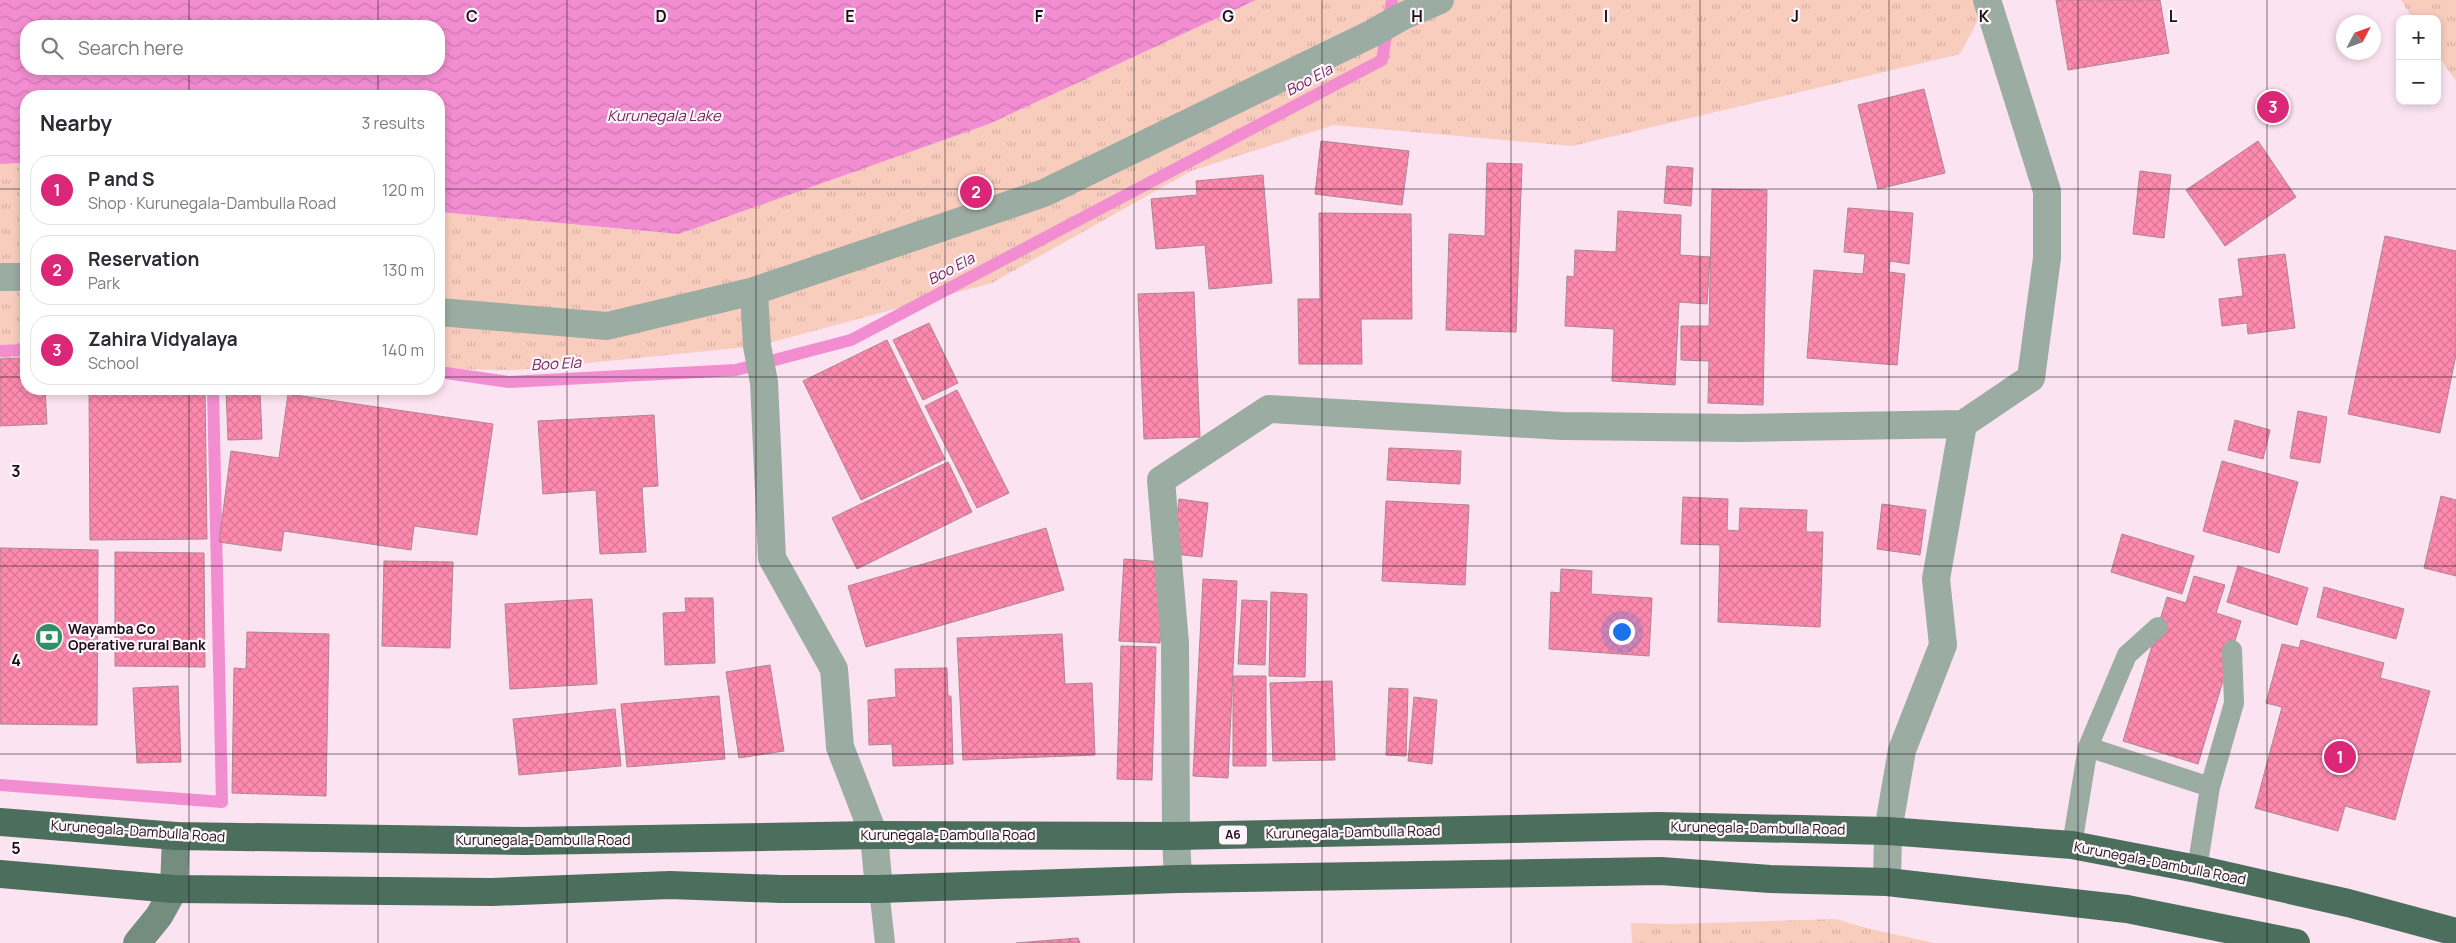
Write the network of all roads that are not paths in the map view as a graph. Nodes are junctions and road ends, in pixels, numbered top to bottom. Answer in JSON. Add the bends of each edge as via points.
{"nodes":[{"id":1,"x":1440,"y":0,"type":"edge"},
{"id":2,"x":1987,"y":0,"type":"edge"},
{"id":3,"x":0,"y":277,"type":"edge"},
{"id":4,"x":20,"y":277,"type":"edge"},
{"id":5,"x":754,"y":291,"type":"junction"},
{"id":6,"x":445,"y":312,"type":"edge"},
{"id":7,"x":1963,"y":424,"type":"junction"},
{"id":8,"x":2158,"y":627,"type":"dead end"},
{"id":9,"x":2232,"y":650,"type":"dead end"},
{"id":10,"x":2088,"y":747,"type":"junction"},
{"id":11,"x":2210,"y":786,"type":"junction"},
{"id":12,"x":0,"y":822,"type":"edge"},
{"id":13,"x":1888,"y":831,"type":"junction"},
{"id":14,"x":874,"y":834,"type":"junction"},
{"id":15,"x":176,"y":836,"type":"junction"},
{"id":16,"x":1176,"y":836,"type":"junction"},
{"id":17,"x":2072,"y":845,"type":"junction"},
{"id":18,"x":2197,"y":869,"type":"junction"},
{"id":19,"x":0,"y":874,"type":"edge"},
{"id":20,"x":1178,"y":879,"type":"junction"},
{"id":21,"x":1887,"y":882,"type":"junction"},
{"id":22,"x":174,"y":889,"type":"junction"},
{"id":23,"x":879,"y":889,"type":"junction"},
{"id":24,"x":2456,"y":932,"type":"edge"},
{"id":25,"x":137,"y":943,"type":"edge"},
{"id":26,"x":885,"y":943,"type":"edge"},
{"id":27,"x":2296,"y":943,"type":"edge"}],
"edges":[{"from":1,"to":5,"type":"street","via":[[1044,192]]},
{"from":2,"to":7,"type":"street","via":[[2047,191],[2047,258],[2031,378]]},
{"from":3,"to":4,"type":"street"},
{"from":5,"to":6,"type":"street","via":[[607,326]]},
{"from":5,"to":14,"type":"street","via":[[757,346],[764,382],[772,558],[834,669],[840,748]]},
{"from":7,"to":13,"type":"street","via":[[1936,578],[1943,645],[1902,750]]},
{"from":7,"to":16,"type":"street","via":[[1742,428],[1562,426],[1269,409],[1161,480],[1175,643]]},
{"from":8,"to":10,"type":"lane","via":[[2127,655]]},
{"from":9,"to":11,"type":"lane","via":[[2234,704]]},
{"from":10,"to":11,"type":"lane"},
{"from":10,"to":17,"type":"lane"},
{"from":11,"to":18,"type":"lane"},
{"from":12,"to":15,"type":"highway","name":"Kurunegala-Dambulla Road","number":"A6"},
{"from":13,"to":16,"type":"highway","name":"Kurunegala-Dambulla Road","number":"A6","via":[[1658,826]]},
{"from":13,"to":17,"type":"highway","name":"Kurunegala-Dambulla Road","number":"A6"},
{"from":13,"to":21,"type":"street"},
{"from":14,"to":15,"type":"highway","name":"Kurunegala-Dambulla Road","number":"A6","via":[[535,841]]},
{"from":14,"to":16,"type":"highway","name":"Kurunegala-Dambulla Road","number":"A6"},
{"from":14,"to":23,"type":"street"},
{"from":15,"to":22,"type":"main road"},
{"from":16,"to":20,"type":"street"},
{"from":17,"to":18,"type":"highway","name":"Kurunegala-Dambulla Road","number":"A6"},
{"from":18,"to":24,"type":"highway","name":"Kurunegala-Dambulla Road","number":"A6","via":[[2348,903]]},
{"from":19,"to":22,"type":"highway"},
{"from":20,"to":21,"type":"highway","via":[[1661,871],[1770,879]]},
{"from":20,"to":23,"type":"highway"},
{"from":21,"to":27,"type":"highway","via":[[2127,909]]},
{"from":22,"to":23,"type":"highway","via":[[492,892],[670,885]]},
{"from":22,"to":25,"type":"main road"},
{"from":23,"to":26,"type":"lane"}]}
